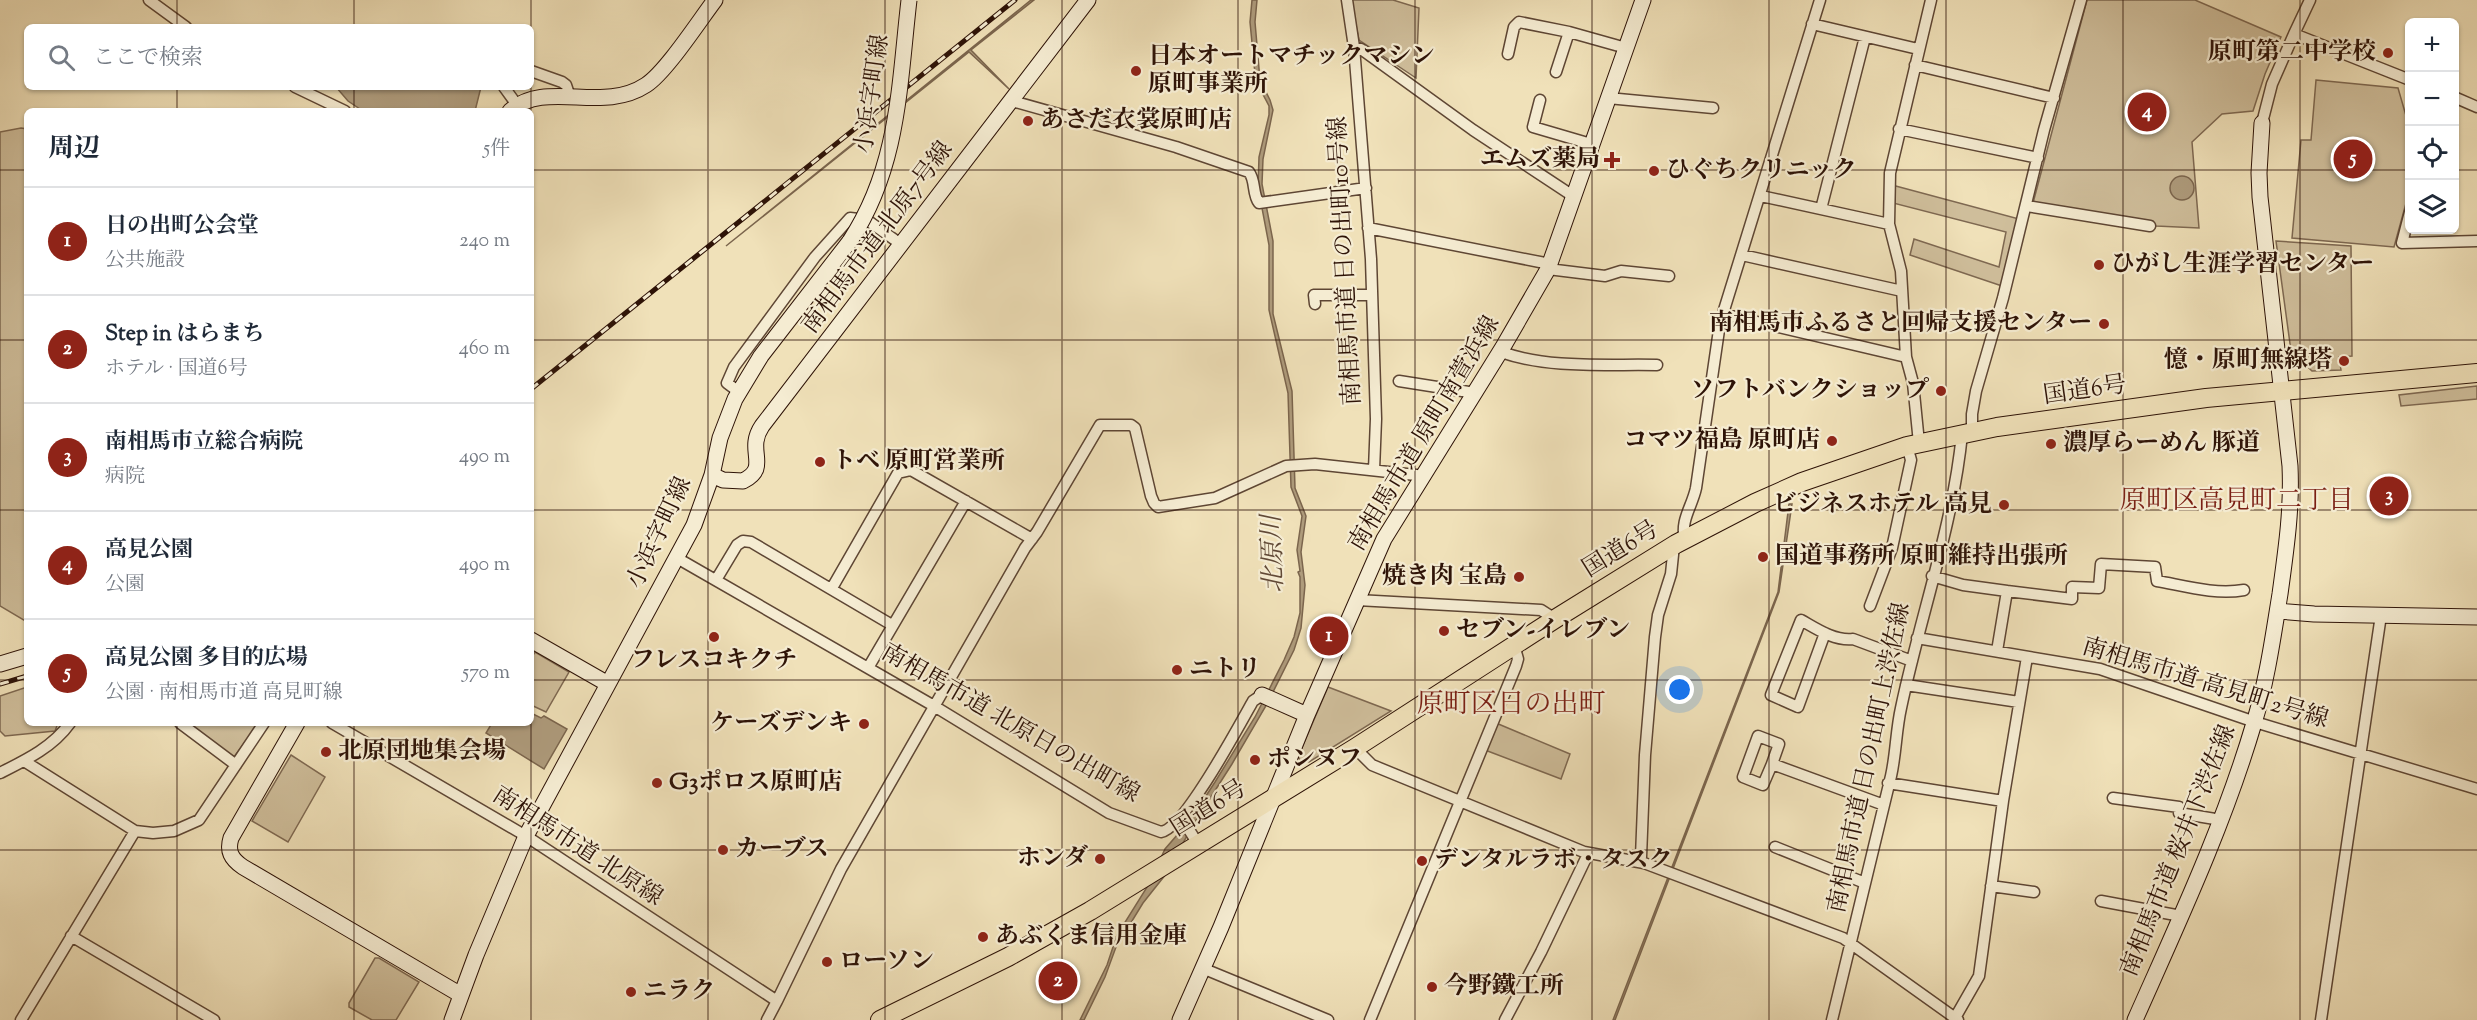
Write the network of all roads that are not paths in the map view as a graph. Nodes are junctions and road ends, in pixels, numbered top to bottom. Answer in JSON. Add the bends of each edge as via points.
{"nodes":[{"id":1,"x":149,"y":0,"type":"edge"},
{"id":2,"x":715,"y":0,"type":"edge"},
{"id":3,"x":909,"y":0,"type":"edge"},
{"id":4,"x":1088,"y":0,"type":"edge"},
{"id":5,"x":1347,"y":0,"type":"edge"},
{"id":6,"x":1643,"y":0,"type":"edge"},
{"id":7,"x":1820,"y":0,"type":"edge"},
{"id":8,"x":1931,"y":0,"type":"edge"},
{"id":9,"x":2081,"y":0,"type":"edge"},
{"id":10,"x":2310,"y":0,"type":"edge"},
{"id":11,"x":182,"y":24,"type":"edge"},
{"id":12,"x":1812,"y":24,"type":"junction"},
{"id":13,"x":1569,"y":32,"type":"junction"},
{"id":14,"x":2294,"y":34,"type":"junction"},
{"id":15,"x":1865,"y":37,"type":"junction"},
{"id":16,"x":1354,"y":46,"type":"junction"},
{"id":17,"x":1626,"y":48,"type":"junction"},
{"id":18,"x":1918,"y":49,"type":"junction"},
{"id":19,"x":1508,"y":54,"type":"dead end"},
{"id":20,"x":1915,"y":65,"type":"junction"},
{"id":21,"x":534,"y":72,"type":"edge"},
{"id":22,"x":1556,"y":72,"type":"dead end"},
{"id":23,"x":2405,"y":78,"type":"edge"},
{"id":24,"x":304,"y":90,"type":"edge"},
{"id":25,"x":505,"y":90,"type":"edge"},
{"id":26,"x":570,"y":97,"type":"junction"},
{"id":27,"x":1608,"y":98,"type":"junction"},
{"id":28,"x":2054,"y":98,"type":"junction"},
{"id":29,"x":2459,"y":99,"type":"edge"},
{"id":30,"x":1540,"y":100,"type":"dead end"},
{"id":31,"x":1012,"y":101,"type":"junction"},
{"id":32,"x":2477,"y":106,"type":"edge"},
{"id":33,"x":340,"y":108,"type":"edge"},
{"id":34,"x":513,"y":108,"type":"edge"},
{"id":35,"x":1713,"y":108,"type":"dead end"},
{"id":36,"x":2262,"y":123,"type":"joint"},
{"id":37,"x":1899,"y":129,"type":"junction"},
{"id":38,"x":1591,"y":144,"type":"junction"},
{"id":39,"x":2038,"y":158,"type":"junction"},
{"id":40,"x":1366,"y":188,"type":"junction"},
{"id":41,"x":1573,"y":196,"type":"junction"},
{"id":42,"x":1761,"y":196,"type":"junction"},
{"id":43,"x":2027,"y":206,"type":"junction"},
{"id":44,"x":1821,"y":209,"type":"junction"},
{"id":45,"x":1889,"y":224,"type":"junction"},
{"id":46,"x":2150,"y":226,"type":"dead end"},
{"id":47,"x":1368,"y":228,"type":"junction"},
{"id":48,"x":2405,"y":230,"type":"edge"},
{"id":49,"x":2477,"y":241,"type":"edge"},
{"id":50,"x":902,"y":244,"type":"junction"},
{"id":51,"x":1742,"y":255,"type":"junction"},
{"id":52,"x":1549,"y":266,"type":"junction"},
{"id":53,"x":1669,"y":276,"type":"dead end"},
{"id":54,"x":1902,"y":291,"type":"junction"},
{"id":55,"x":1372,"y":295,"type":"junction"},
{"id":56,"x":1315,"y":304,"type":"dead end"},
{"id":57,"x":1723,"y":314,"type":"junction"},
{"id":58,"x":1501,"y":352,"type":"junction"},
{"id":59,"x":1906,"y":357,"type":"junction"},
{"id":60,"x":1657,"y":365,"type":"dead end"},
{"id":61,"x":2477,"y":373,"type":"edge"},
{"id":62,"x":1400,"y":381,"type":"dead end"},
{"id":63,"x":739,"y":392,"type":"junction"},
{"id":64,"x":2282,"y":392,"type":"junction"},
{"id":65,"x":1475,"y":393,"type":"junction"},
{"id":66,"x":1967,"y":433,"type":"junction"},
{"id":67,"x":1913,"y":445,"type":"junction"},
{"id":68,"x":1374,"y":470,"type":"junction"},
{"id":69,"x":712,"y":475,"type":"junction"},
{"id":70,"x":1425,"y":476,"type":"junction"},
{"id":71,"x":966,"y":501,"type":"junction"},
{"id":72,"x":1032,"y":539,"type":"junction"},
{"id":73,"x":1680,"y":543,"type":"junction"},
{"id":74,"x":677,"y":558,"type":"junction"},
{"id":75,"x":1932,"y":576,"type":"junction"},
{"id":76,"x":716,"y":580,"type":"junction"},
{"id":77,"x":832,"y":588,"type":"junction"},
{"id":78,"x":2244,"y":590,"type":"dead end"},
{"id":79,"x":2007,"y":591,"type":"junction"},
{"id":80,"x":1357,"y":600,"type":"junction"},
{"id":81,"x":1870,"y":606,"type":"dead end"},
{"id":82,"x":2278,"y":611,"type":"junction"},
{"id":83,"x":2381,"y":615,"type":"junction"},
{"id":84,"x":2477,"y":617,"type":"edge"},
{"id":85,"x":1555,"y":619,"type":"junction"},
{"id":86,"x":892,"y":625,"type":"junction"},
{"id":87,"x":1826,"y":633,"type":"junction"},
{"id":88,"x":1917,"y":638,"type":"junction"},
{"id":89,"x":534,"y":642,"type":"edge"},
{"id":90,"x":1514,"y":645,"type":"junction"},
{"id":91,"x":1997,"y":651,"type":"junction"},
{"id":92,"x":24,"y":657,"type":"edge"},
{"id":93,"x":2027,"y":657,"type":"junction"},
{"id":94,"x":1912,"y":661,"type":"junction"},
{"id":95,"x":0,"y":664,"type":"edge"},
{"id":96,"x":868,"y":668,"type":"junction"},
{"id":97,"x":608,"y":684,"type":"junction"},
{"id":98,"x":1906,"y":685,"type":"junction"},
{"id":99,"x":1268,"y":698,"type":"joint"},
{"id":100,"x":2019,"y":702,"type":"junction"},
{"id":101,"x":934,"y":706,"type":"junction"},
{"id":102,"x":1307,"y":715,"type":"junction"},
{"id":103,"x":2255,"y":722,"type":"junction"},
{"id":104,"x":67,"y":726,"type":"edge"},
{"id":105,"x":184,"y":726,"type":"edge"},
{"id":106,"x":262,"y":726,"type":"edge"},
{"id":107,"x":295,"y":726,"type":"edge"},
{"id":108,"x":337,"y":726,"type":"edge"},
{"id":109,"x":1355,"y":748,"type":"junction"},
{"id":110,"x":2361,"y":754,"type":"junction"},
{"id":111,"x":24,"y":761,"type":"junction"},
{"id":112,"x":1772,"y":764,"type":"dead end"},
{"id":113,"x":236,"y":765,"type":"junction"},
{"id":114,"x":0,"y":773,"type":"edge"},
{"id":115,"x":1888,"y":783,"type":"junction"},
{"id":116,"x":2477,"y":789,"type":"edge"},
{"id":117,"x":1274,"y":797,"type":"junction"},
{"id":118,"x":2113,"y":798,"type":"dead end"},
{"id":119,"x":2004,"y":801,"type":"junction"},
{"id":120,"x":1459,"y":802,"type":"junction"},
{"id":121,"x":1884,"y":806,"type":"junction"},
{"id":122,"x":1183,"y":819,"type":"junction"},
{"id":123,"x":2221,"y":820,"type":"junction"},
{"id":124,"x":135,"y":831,"type":"junction"},
{"id":125,"x":526,"y":836,"type":"junction"},
{"id":126,"x":1192,"y":842,"type":"junction"},
{"id":127,"x":1775,"y":847,"type":"dead end"},
{"id":128,"x":1588,"y":854,"type":"junction"},
{"id":129,"x":1638,"y":862,"type":"junction"},
{"id":130,"x":1865,"y":883,"type":"junction"},
{"id":131,"x":1991,"y":886,"type":"junction"},
{"id":132,"x":2034,"y":892,"type":"dead end"},
{"id":133,"x":2100,"y":901,"type":"dead end"},
{"id":134,"x":2181,"y":916,"type":"junction"},
{"id":135,"x":71,"y":936,"type":"junction"},
{"id":136,"x":1851,"y":943,"type":"junction"},
{"id":137,"x":1202,"y":968,"type":"junction"},
{"id":138,"x":460,"y":995,"type":"junction"},
{"id":139,"x":777,"y":1001,"type":"junction"},
{"id":140,"x":1956,"y":1019,"type":"edge"},
{"id":141,"x":21,"y":1020,"type":"edge"},
{"id":142,"x":214,"y":1020,"type":"edge"},
{"id":143,"x":452,"y":1020,"type":"edge"},
{"id":144,"x":767,"y":1020,"type":"edge"},
{"id":145,"x":880,"y":1020,"type":"edge"},
{"id":146,"x":1180,"y":1020,"type":"edge"},
{"id":147,"x":1328,"y":1020,"type":"edge"},
{"id":148,"x":1370,"y":1020,"type":"edge"},
{"id":149,"x":1505,"y":1020,"type":"edge"},
{"id":150,"x":1832,"y":1020,"type":"edge"},
{"id":151,"x":2135,"y":1020,"type":"edge"},
{"id":152,"x":2321,"y":1020,"type":"edge"}],
"edges":[{"from":1,"to":11,"type":"street"},
{"from":2,"to":26,"type":"street","via":[[647,85],[618,98]]},
{"from":3,"to":63,"type":"street","name":"小浜字町線","bridge":true,"via":[[887,163],[864,219],[761,356]]},
{"from":4,"to":31,"type":"street","name":"南相馬市道 北原7号線"},
{"from":5,"to":16,"type":"street","name":"南相馬市道 日の出町10号線"},
{"from":6,"to":17,"type":"street","name":"南相馬市道 原町南萱浜線"},
{"from":7,"to":12,"type":"street"},
{"from":8,"to":18,"type":"street"},
{"from":9,"to":28,"type":"street","name":"南相馬市道 日の出町上渋佐線"},
{"from":10,"to":14,"type":"street"},
{"from":12,"to":15,"type":"street"},
{"from":12,"to":42,"type":"street"},
{"from":13,"to":17,"type":"street"},
{"from":13,"to":19,"type":"street","via":[[1519,22],[1514,27]]},
{"from":13,"to":22,"type":"street"},
{"from":14,"to":23,"type":"street"},
{"from":14,"to":36,"type":"street","via":[[2272,84]]},
{"from":15,"to":18,"type":"street"},
{"from":15,"to":44,"type":"street"},
{"from":16,"to":40,"type":"street","name":"南相馬市道 日の出町10号線"},
{"from":16,"to":41,"type":"street"},
{"from":17,"to":27,"type":"street","name":"南相馬市道 原町南萱浜線"},
{"from":18,"to":20,"type":"street"},
{"from":20,"to":28,"type":"street"},
{"from":20,"to":37,"type":"street"},
{"from":21,"to":26,"type":"street","via":[[562,82]]},
{"from":24,"to":33,"type":"street"},
{"from":25,"to":34,"type":"street"},
{"from":26,"to":34,"type":"street","via":[[544,98]]},
{"from":27,"to":35,"type":"street"},
{"from":27,"to":38,"type":"street","name":"南相馬市道 原町南萱浜線"},
{"from":28,"to":39,"type":"street","name":"南相馬市道 日の出町上渋佐線"},
{"from":29,"to":32,"type":"street"},
{"from":30,"to":38,"type":"street","via":[[1533,127]]},
{"from":31,"to":40,"type":"street","via":[[1249,172],[1256,200],[1263,202]]},
{"from":31,"to":50,"type":"street","name":"南相馬市道 北原7号線"},
{"from":36,"to":64,"type":"street","name":"南相馬市道 桜井下渋佐線","via":[[2260,197]]},
{"from":37,"to":39,"type":"street"},
{"from":37,"to":45,"type":"street","via":[[1890,172]]},
{"from":38,"to":41,"type":"street","name":"南相馬市道 原町南萱浜線"},
{"from":39,"to":43,"type":"street","name":"南相馬市道 日の出町上渋佐線"},
{"from":40,"to":47,"type":"street","name":"南相馬市道 日の出町10号線"},
{"from":41,"to":52,"type":"street","name":"南相馬市道 原町南萱浜線"},
{"from":42,"to":44,"type":"street"},
{"from":42,"to":51,"type":"street"},
{"from":43,"to":46,"type":"street"},
{"from":43,"to":66,"type":"street","name":"南相馬市道 日の出町上渋佐線"},
{"from":44,"to":45,"type":"street"},
{"from":45,"to":54,"type":"street"},
{"from":47,"to":52,"type":"street"},
{"from":47,"to":55,"type":"street","name":"南相馬市道 日の出町10号線"},
{"from":48,"to":49,"type":"street","via":[[2402,243]]},
{"from":50,"to":63,"type":"street","via":[[867,220],[850,218],[815,257],[734,367],[727,382]]},
{"from":50,"to":69,"type":"street","name":"南相馬市道 北原7号線","via":[[757,434],[755,472],[743,481]]},
{"from":51,"to":54,"type":"street"},
{"from":51,"to":57,"type":"street"},
{"from":52,"to":53,"type":"street","via":[[1605,276],[1621,271]]},
{"from":52,"to":58,"type":"street","name":"南相馬市道 原町南萱浜線"},
{"from":54,"to":59,"type":"street"},
{"from":55,"to":56,"type":"street","via":[[1314,295]]},
{"from":55,"to":68,"type":"street","name":"南相馬市道 日の出町10号線"},
{"from":57,"to":59,"type":"street"},
{"from":57,"to":73,"type":"street","via":[[1696,488],[1682,522]]},
{"from":58,"to":60,"type":"street","via":[[1551,363]]},
{"from":58,"to":65,"type":"street","name":"南相馬市道 原町南萱浜線"},
{"from":59,"to":67,"type":"street","via":[[1912,383]]},
{"from":61,"to":64,"type":"highway","name":"国道6号"},
{"from":62,"to":65,"type":"street"},
{"from":63,"to":69,"type":"street","name":"小浜字町線","via":[[720,438]]},
{"from":64,"to":66,"type":"highway","name":"国道6号","via":[[2206,398]]},
{"from":64,"to":82,"type":"street","name":"南相馬市道 桜井下渋佐線","via":[[2291,501]]},
{"from":65,"to":70,"type":"street","name":"南相馬市道 原町南萱浜線"},
{"from":66,"to":67,"type":"highway","name":"国道6号"},
{"from":66,"to":75,"type":"street","name":"南相馬市道 日の出町上渋佐線"},
{"from":67,"to":73,"type":"highway","name":"国道6号","via":[[1802,482]]},
{"from":67,"to":81,"type":"street","via":[[1894,539]]},
{"from":68,"to":70,"type":"street"},
{"from":68,"to":72,"type":"street","via":[[1286,466],[1215,498],[1158,507],[1151,496],[1135,428],[1100,425]]},
{"from":69,"to":74,"type":"street","name":"小浜字町線"},
{"from":70,"to":80,"type":"street","name":"南相馬市道 原町南萱浜線","via":[[1384,539]]},
{"from":71,"to":72,"type":"street"},
{"from":71,"to":77,"type":"street","via":[[911,470],[898,473]]},
{"from":71,"to":86,"type":"street"},
{"from":72,"to":101,"type":"street"},
{"from":73,"to":85,"type":"highway","name":"国道6号"},
{"from":73,"to":129,"type":"street","via":[[1658,615]]},
{"from":74,"to":76,"type":"street","name":"南相馬市道 北原日の出町線"},
{"from":74,"to":97,"type":"street","name":"小浜字町線"},
{"from":75,"to":79,"type":"street"},
{"from":75,"to":88,"type":"street","name":"南相馬市道 日の出町上渋佐線"},
{"from":76,"to":77,"type":"street","via":[[737,544],[743,541]]},
{"from":76,"to":96,"type":"street","name":"南相馬市道 北原日の出町線"},
{"from":77,"to":86,"type":"street"},
{"from":78,"to":79,"type":"street","via":[[2213,591],[2157,581],[2156,567],[2101,564],[2099,588],[2072,587],[2072,600]]},
{"from":79,"to":91,"type":"street"},
{"from":80,"to":85,"type":"street","via":[[1541,610]]},
{"from":80,"to":102,"type":"street","name":"南相馬市道 原町南萱浜線"},
{"from":82,"to":83,"type":"street"},
{"from":82,"to":103,"type":"street","name":"南相馬市道 桜井下渋佐線"},
{"from":83,"to":84,"type":"street"},
{"from":83,"to":110,"type":"street"},
{"from":85,"to":90,"type":"highway","name":"国道6号"},
{"from":86,"to":96,"type":"street"},
{"from":87,"to":87,"type":"street","via":[[1801,620],[1771,695],[1798,707]]},
{"from":87,"to":94,"type":"street"},
{"from":88,"to":91,"type":"street","name":"南相馬市道 高見町2号線"},
{"from":88,"to":94,"type":"street","name":"南相馬市道 日の出町上渋佐線"},
{"from":89,"to":97,"type":"street"},
{"from":90,"to":109,"type":"highway","name":"国道6号"},
{"from":90,"to":120,"type":"street","via":[[1516,666]]},
{"from":91,"to":93,"type":"street","name":"南相馬市道 高見町2号線"},
{"from":92,"to":95,"type":"street"},
{"from":93,"to":100,"type":"street"},
{"from":93,"to":103,"type":"street","name":"南相馬市道 高見町2号線","via":[[2100,669]]},
{"from":94,"to":98,"type":"street","name":"南相馬市道 日の出町上渋佐線"},
{"from":96,"to":101,"type":"street","name":"南相馬市道 北原日の出町線"},
{"from":97,"to":125,"type":"street","name":"小浜字町線"},
{"from":98,"to":100,"type":"street"},
{"from":98,"to":115,"type":"street","name":"南相馬市道 日の出町上渋佐線","via":[[1897,752]]},
{"from":99,"to":102,"type":"street"},
{"from":99,"to":122,"type":"street","via":[[1253,701]]},
{"from":100,"to":119,"type":"street"},
{"from":101,"to":122,"type":"street","name":"南相馬市道 北原日の出町線","via":[[1109,813],[1161,832]]},
{"from":101,"to":139,"type":"street","via":[[841,869]]},
{"from":102,"to":117,"type":"street","name":"南相馬市道 原町南萱浜線"},
{"from":103,"to":110,"type":"street","name":"南相馬市道 高見町2号線"},
{"from":103,"to":123,"type":"street","name":"南相馬市道 桜井下渋佐線"},
{"from":104,"to":111,"type":"street","via":[[55,740]]},
{"from":105,"to":113,"type":"street"},
{"from":106,"to":113,"type":"street"},
{"from":107,"to":138,"type":"street","via":[[231,838],[230,855],[243,867]]},
{"from":108,"to":125,"type":"street","name":"南相馬市道 北原線"},
{"from":109,"to":117,"type":"highway","name":"国道6号"},
{"from":109,"to":120,"type":"street","via":[[1372,765]]},
{"from":110,"to":116,"type":"street","name":"南相馬市道 高見町2号線"},
{"from":110,"to":152,"type":"street"},
{"from":111,"to":114,"type":"street"},
{"from":111,"to":124,"type":"street"},
{"from":112,"to":121,"type":"street"},
{"from":113,"to":124,"type":"street","via":[[200,820],[174,831]]},
{"from":115,"to":119,"type":"street"},
{"from":115,"to":121,"type":"street","name":"南相馬市道 日の出町上渋佐線"},
{"from":117,"to":126,"type":"highway","name":"国道6号"},
{"from":117,"to":137,"type":"street","name":"南相馬市道 原町南萱浜線"},
{"from":118,"to":123,"type":"street"},
{"from":119,"to":131,"type":"street"},
{"from":120,"to":128,"type":"street"},
{"from":120,"to":148,"type":"street"},
{"from":121,"to":130,"type":"street","name":"南相馬市道 日の出町上渋佐線"},
{"from":122,"to":126,"type":"street"},
{"from":123,"to":134,"type":"street","name":"南相馬市道 桜井下渋佐線"},
{"from":124,"to":135,"type":"street"},
{"from":125,"to":138,"type":"street","name":"小浜字町線"},
{"from":125,"to":139,"type":"street","name":"南相馬市道 北原線"},
{"from":126,"to":145,"type":"highway","name":"国道6号","via":[[1147,876],[1008,957]]},
{"from":127,"to":130,"type":"street"},
{"from":128,"to":129,"type":"street"},
{"from":128,"to":149,"type":"street"},
{"from":129,"to":136,"type":"street"},
{"from":130,"to":136,"type":"street","name":"南相馬市道 日の出町上渋佐線"},
{"from":131,"to":132,"type":"street"},
{"from":131,"to":140,"type":"street","via":[[1979,976]]},
{"from":133,"to":134,"type":"street"},
{"from":134,"to":151,"type":"street","name":"南相馬市道 桜井下渋佐線"},
{"from":135,"to":141,"type":"street"},
{"from":135,"to":142,"type":"street"},
{"from":136,"to":140,"type":"street"},
{"from":136,"to":150,"type":"street","name":"南相馬市道 日の出町上渋佐線"},
{"from":137,"to":146,"type":"street","name":"南相馬市道 原町南萱浜線"},
{"from":137,"to":147,"type":"street"},
{"from":138,"to":143,"type":"street","name":"小浜字町線"},
{"from":139,"to":144,"type":"street"}]}
